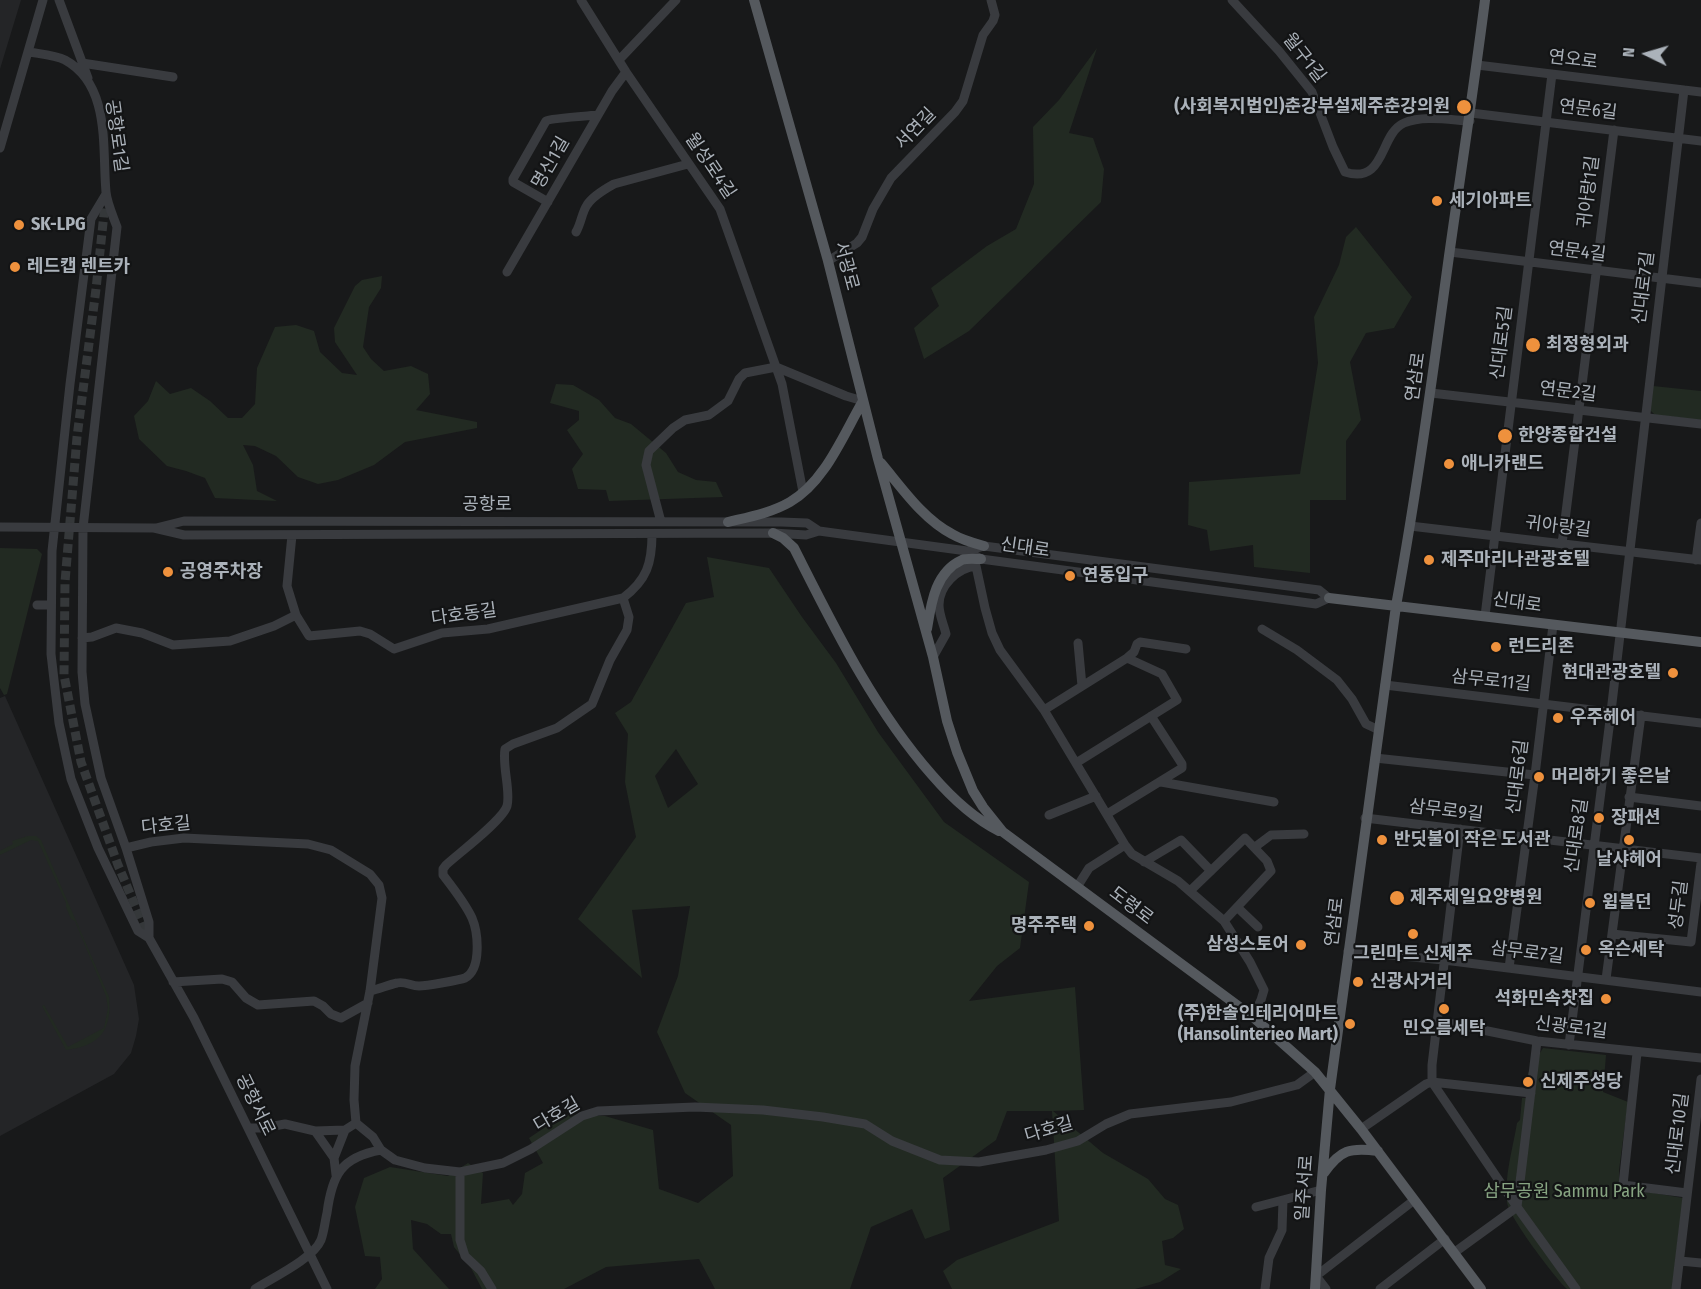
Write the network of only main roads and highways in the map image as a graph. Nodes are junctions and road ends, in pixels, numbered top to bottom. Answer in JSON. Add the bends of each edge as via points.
{"nodes":[{"id":1,"x":754,"y":0,"type":"edge"},
{"id":2,"x":1485,"y":0,"type":"edge"},
{"id":3,"x":863,"y":401,"type":"junction"},
{"id":4,"x":878,"y":459,"type":"junction"},
{"id":5,"x":728,"y":522,"type":"road end"},
{"id":6,"x":773,"y":533,"type":"road end"},
{"id":7,"x":900,"y":541,"type":"joint"},
{"id":8,"x":984,"y":546,"type":"road end"},
{"id":9,"x":981,"y":559,"type":"road end"},
{"id":10,"x":1329,"y":598,"type":"road end"},
{"id":11,"x":1396,"y":606,"type":"junction"},
{"id":12,"x":926,"y":632,"type":"junction"},
{"id":13,"x":1701,"y":642,"type":"edge"},
{"id":14,"x":1003,"y":832,"type":"junction"},
{"id":15,"x":1330,"y":1089,"type":"junction"},
{"id":16,"x":1378,"y":1151,"type":"junction"},
{"id":17,"x":1322,"y":1176,"type":"junction"},
{"id":18,"x":1316,"y":1289,"type":"edge"},
{"id":19,"x":1481,"y":1289,"type":"edge"}],
"edges":[{"from":1,"to":3,"type":"main road","name":"서광로"},
{"from":2,"to":11,"type":"main road","name":"연삼로","via":[[1431,393]]},
{"from":3,"to":4,"type":"main road","name":"서광로"},
{"from":3,"to":5,"type":"main road","via":[[824,471],[803,492],[765,513]]},
{"from":4,"to":7,"type":"main road","name":"서광로"},
{"from":4,"to":8,"type":"main road","via":[[929,516],[951,534]]},
{"from":6,"to":14,"type":"main road","via":[[794,548],[844,646],[892,726],[945,790],[972,815]]},
{"from":7,"to":12,"type":"main road","name":"도령로"},
{"from":9,"to":12,"type":"main road","via":[[963,559],[942,578],[933,593]]},
{"from":10,"to":11,"type":"main road","name":"신대로"},
{"from":11,"to":13,"type":"main road","name":"신대로"},
{"from":11,"to":15,"type":"main road","name":"연삼로"},
{"from":12,"to":14,"type":"main road","name":"도령로","via":[[964,773],[982,807]]},
{"from":14,"to":15,"type":"main road","name":"도령로","via":[[1253,1017]]},
{"from":15,"to":16,"type":"main road","name":"도령로"},
{"from":15,"to":17,"type":"main road","name":"일주서로"},
{"from":16,"to":17,"type":"main road","via":[[1344,1152]]},
{"from":16,"to":19,"type":"main road","name":"도령로"},
{"from":17,"to":18,"type":"main road","name":"일주서로"}]}
